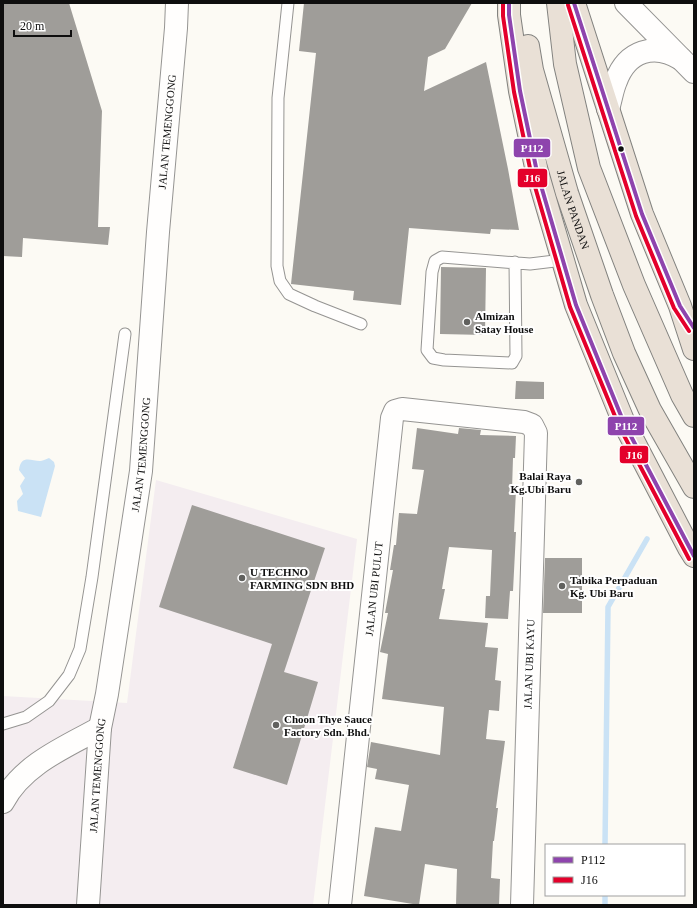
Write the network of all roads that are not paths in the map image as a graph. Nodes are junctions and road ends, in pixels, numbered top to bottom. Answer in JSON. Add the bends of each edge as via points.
{"nodes":[{"id":1,"x":177,"y":3,"type":"edge"},
{"id":2,"x":288,"y":3,"type":"edge"},
{"id":3,"x":509,"y":3,"type":"edge"},
{"id":4,"x":520,"y":3,"type":"edge"},
{"id":5,"x":558,"y":3,"type":"edge"},
{"id":6,"x":574,"y":3,"type":"edge"},
{"id":7,"x":626,"y":3,"type":"edge"},
{"id":8,"x":688,"y":66,"type":"edge"},
{"id":9,"x":608,"y":108,"type":"junction"},
{"id":10,"x":562,"y":260,"type":"junction"},
{"id":11,"x":515,"y":262,"type":"junction"},
{"id":12,"x":680,"y":306,"type":"junction"},
{"id":13,"x":361,"y":324,"type":"dead end"},
{"id":14,"x":694,"y":328,"type":"edge"},
{"id":15,"x":125,"y":334,"type":"dead end"},
{"id":16,"x":694,"y":349,"type":"edge"},
{"id":17,"x":694,"y":416,"type":"edge"},
{"id":18,"x":532,"y":425,"type":"joint"},
{"id":19,"x":694,"y":487,"type":"edge"},
{"id":20,"x":694,"y":556,"type":"edge"},
{"id":21,"x":3,"y":724,"type":"edge"},
{"id":22,"x":100,"y":728,"type":"junction"},
{"id":23,"x":3,"y":802,"type":"edge"},
{"id":24,"x":88,"y":905,"type":"edge"},
{"id":25,"x":340,"y":905,"type":"edge"},
{"id":26,"x":522,"y":905,"type":"edge"}],
"edges":[{"from":1,"to":22,"type":"street","name":"JALAN TEMENGGONG","via":[[141,471],[108,694]]},
{"from":2,"to":13,"type":"lane","via":[[278,98],[277,266],[280,281],[289,294]]},
{"from":3,"to":10,"type":"highway","via":[[522,98],[537,172]]},
{"from":4,"to":19,"type":"highway","name":"JALAN PANDAN","via":[[532,70],[567,193],[602,295],[624,353],[650,410]]},
{"from":5,"to":17,"type":"highway","via":[[565,64],[590,168],[634,285],[682,395]]},
{"from":6,"to":9,"type":"highway"},
{"from":7,"to":8,"type":"street"},
{"from":8,"to":9,"type":"street","via":[[673,54],[656,50],[646,50],[638,54],[620,73]]},
{"from":9,"to":12,"type":"highway","via":[[642,214]]},
{"from":10,"to":11,"type":"lane","via":[[530,264]]},
{"from":10,"to":20,"type":"highway","via":[[576,305],[624,423]]},
{"from":11,"to":11,"type":"lane","via":[[516,356],[512,364],[433,358],[427,350],[432,272],[435,261],[442,257]]},
{"from":12,"to":14,"type":"highway"},
{"from":12,"to":16,"type":"highway"},
{"from":15,"to":21,"type":"lane","via":[[80,649],[69,675],[49,701],[26,717]]},
{"from":18,"to":25,"type":"street","name":"JALAN UBI PULUT","via":[[524,422],[402,409],[395,411],[392,418]]},
{"from":18,"to":26,"type":"street","name":"JALAN UBI KAYU","via":[[536,433]]},
{"from":22,"to":23,"type":"street","via":[[46,758],[24,774]]},
{"from":22,"to":24,"type":"street","name":"JALAN TEMENGGONG"}]}
